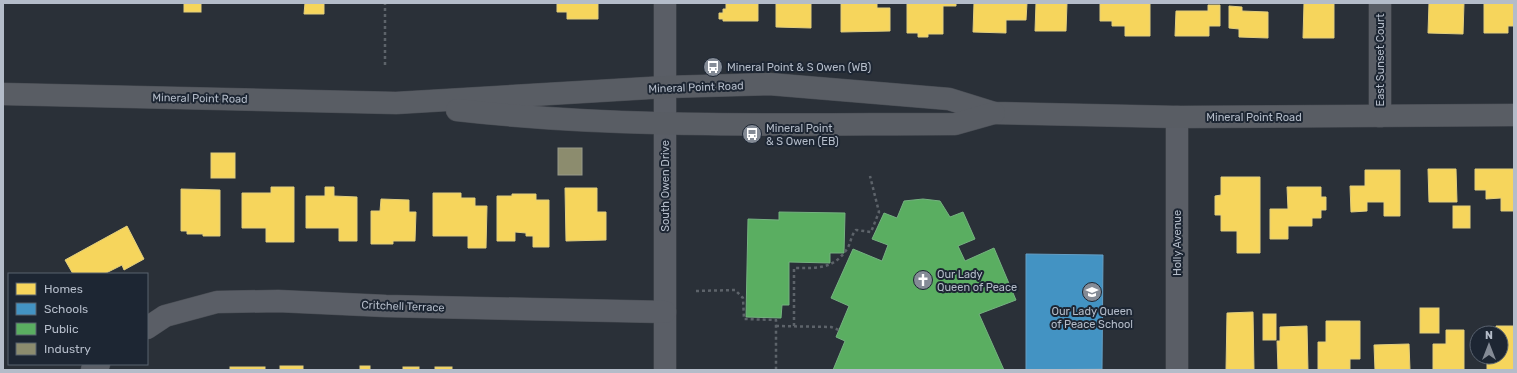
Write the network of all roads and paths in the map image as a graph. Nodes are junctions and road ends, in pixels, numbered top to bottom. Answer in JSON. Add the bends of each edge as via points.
{"nodes":[{"id":1,"x":385,"y":3,"type":"edge"},
{"id":2,"x":665,"y":3,"type":"edge"},
{"id":3,"x":1380,"y":3,"type":"edge"},
{"id":4,"x":385,"y":65,"type":"dead end"},
{"id":5,"x":666,"y":87,"type":"junction"},
{"id":6,"x":3,"y":94,"type":"edge"},
{"id":7,"x":396,"y":103,"type":"junction"},
{"id":8,"x":994,"y":113,"type":"junction"},
{"id":9,"x":1514,"y":115,"type":"edge"},
{"id":10,"x":1380,"y":116,"type":"junction"},
{"id":11,"x":1177,"y":117,"type":"junction"},
{"id":12,"x":666,"y":123,"type":"junction"},
{"id":13,"x":870,"y":176,"type":"dead end"},
{"id":14,"x":696,"y":291,"type":"dead end"},
{"id":15,"x":665,"y":312,"type":"junction"},
{"id":16,"x":776,"y":326,"type":"junction"},
{"id":17,"x":794,"y":326,"type":"junction"},
{"id":18,"x":148,"y":327,"type":"edge"},
{"id":19,"x":839,"y":330,"type":"dead end"},
{"id":20,"x":665,"y":370,"type":"edge"},
{"id":21,"x":776,"y":370,"type":"edge"},
{"id":22,"x":1177,"y":370,"type":"edge"}],
"edges":[{"from":1,"to":4,"type":"path"},
{"from":2,"to":5,"type":"street","name":"South Owen Drive"},
{"from":3,"to":10,"type":"street","name":"East Sunset Court"},
{"from":5,"to":7,"type":"main road","name":"Mineral Point Road"},
{"from":5,"to":8,"type":"main road","name":"Mineral Point Road","via":[[769,84],[949,98]]},
{"from":5,"to":12,"type":"street","name":"South Owen Drive"},
{"from":6,"to":7,"type":"main road","name":"Mineral Point Road"},
{"from":7,"to":12,"type":"main road","name":"Mineral Point Road","via":[[524,118]]},
{"from":8,"to":11,"type":"main road","name":"Mineral Point Road"},
{"from":8,"to":12,"type":"main road","name":"Mineral Point Road","via":[[955,124]]},
{"from":9,"to":10,"type":"main road","name":"Mineral Point Road"},
{"from":10,"to":11,"type":"main road","name":"Mineral Point Road"},
{"from":11,"to":22,"type":"street","name":"Holly Avenue"},
{"from":12,"to":15,"type":"street","name":"South Owen Drive"},
{"from":13,"to":17,"type":"path","via":[[879,212],[871,232],[856,230],[843,255],[829,265],[822,268],[794,268]]},
{"from":14,"to":16,"type":"path","via":[[734,290],[743,298],[744,319],[776,320]]},
{"from":15,"to":18,"type":"street","name":"Critchell Terrace","via":[[278,301],[217,302],[165,316]]},
{"from":15,"to":20,"type":"street","name":"South Owen Drive"},
{"from":16,"to":17,"type":"path"},
{"from":16,"to":21,"type":"path"},
{"from":17,"to":19,"type":"path","via":[[831,327]]}]}
